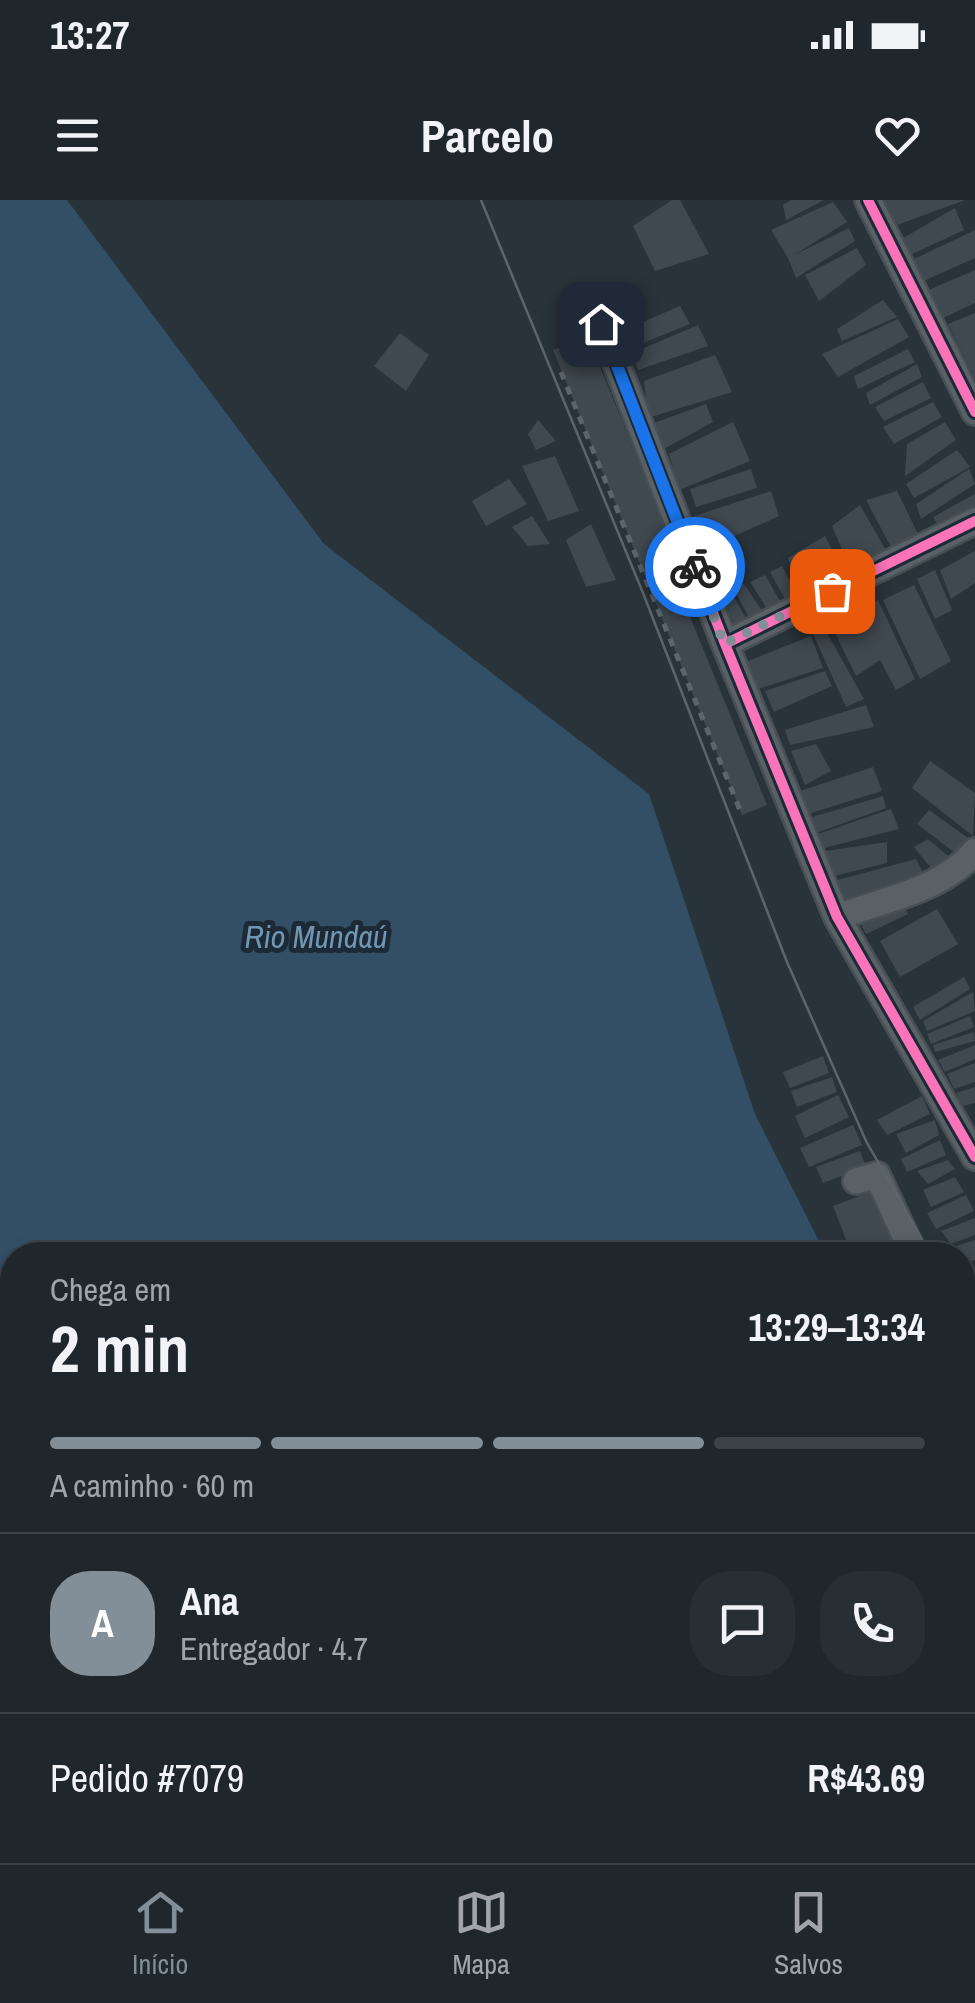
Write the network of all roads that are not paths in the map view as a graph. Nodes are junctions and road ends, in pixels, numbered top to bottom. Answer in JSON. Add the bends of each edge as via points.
{"nodes":[{"id":1,"x":868,"y":200,"type":"edge"},
{"id":2,"x":601,"y":324,"type":"dead end"},
{"id":3,"x":975,"y":412,"type":"edge"},
{"id":4,"x":975,"y":521,"type":"edge"},
{"id":5,"x":724,"y":644,"type":"junction"},
{"id":6,"x":975,"y":850,"type":"edge"},
{"id":7,"x":837,"y":916,"type":"junction"},
{"id":8,"x":975,"y":1156,"type":"edge"},
{"id":9,"x":856,"y":1181,"type":"dead end"},
{"id":10,"x":908,"y":1242,"type":"edge"}],
"edges":[{"from":1,"to":3,"type":"street"},
{"from":2,"to":5,"type":"street"},
{"from":4,"to":5,"type":"street"},
{"from":5,"to":7,"type":"street"},
{"from":6,"to":7,"type":"street","via":[[954,872],[926,886]]},
{"from":7,"to":8,"type":"street"},
{"from":9,"to":10,"type":"street","via":[[877,1176]]}]}
